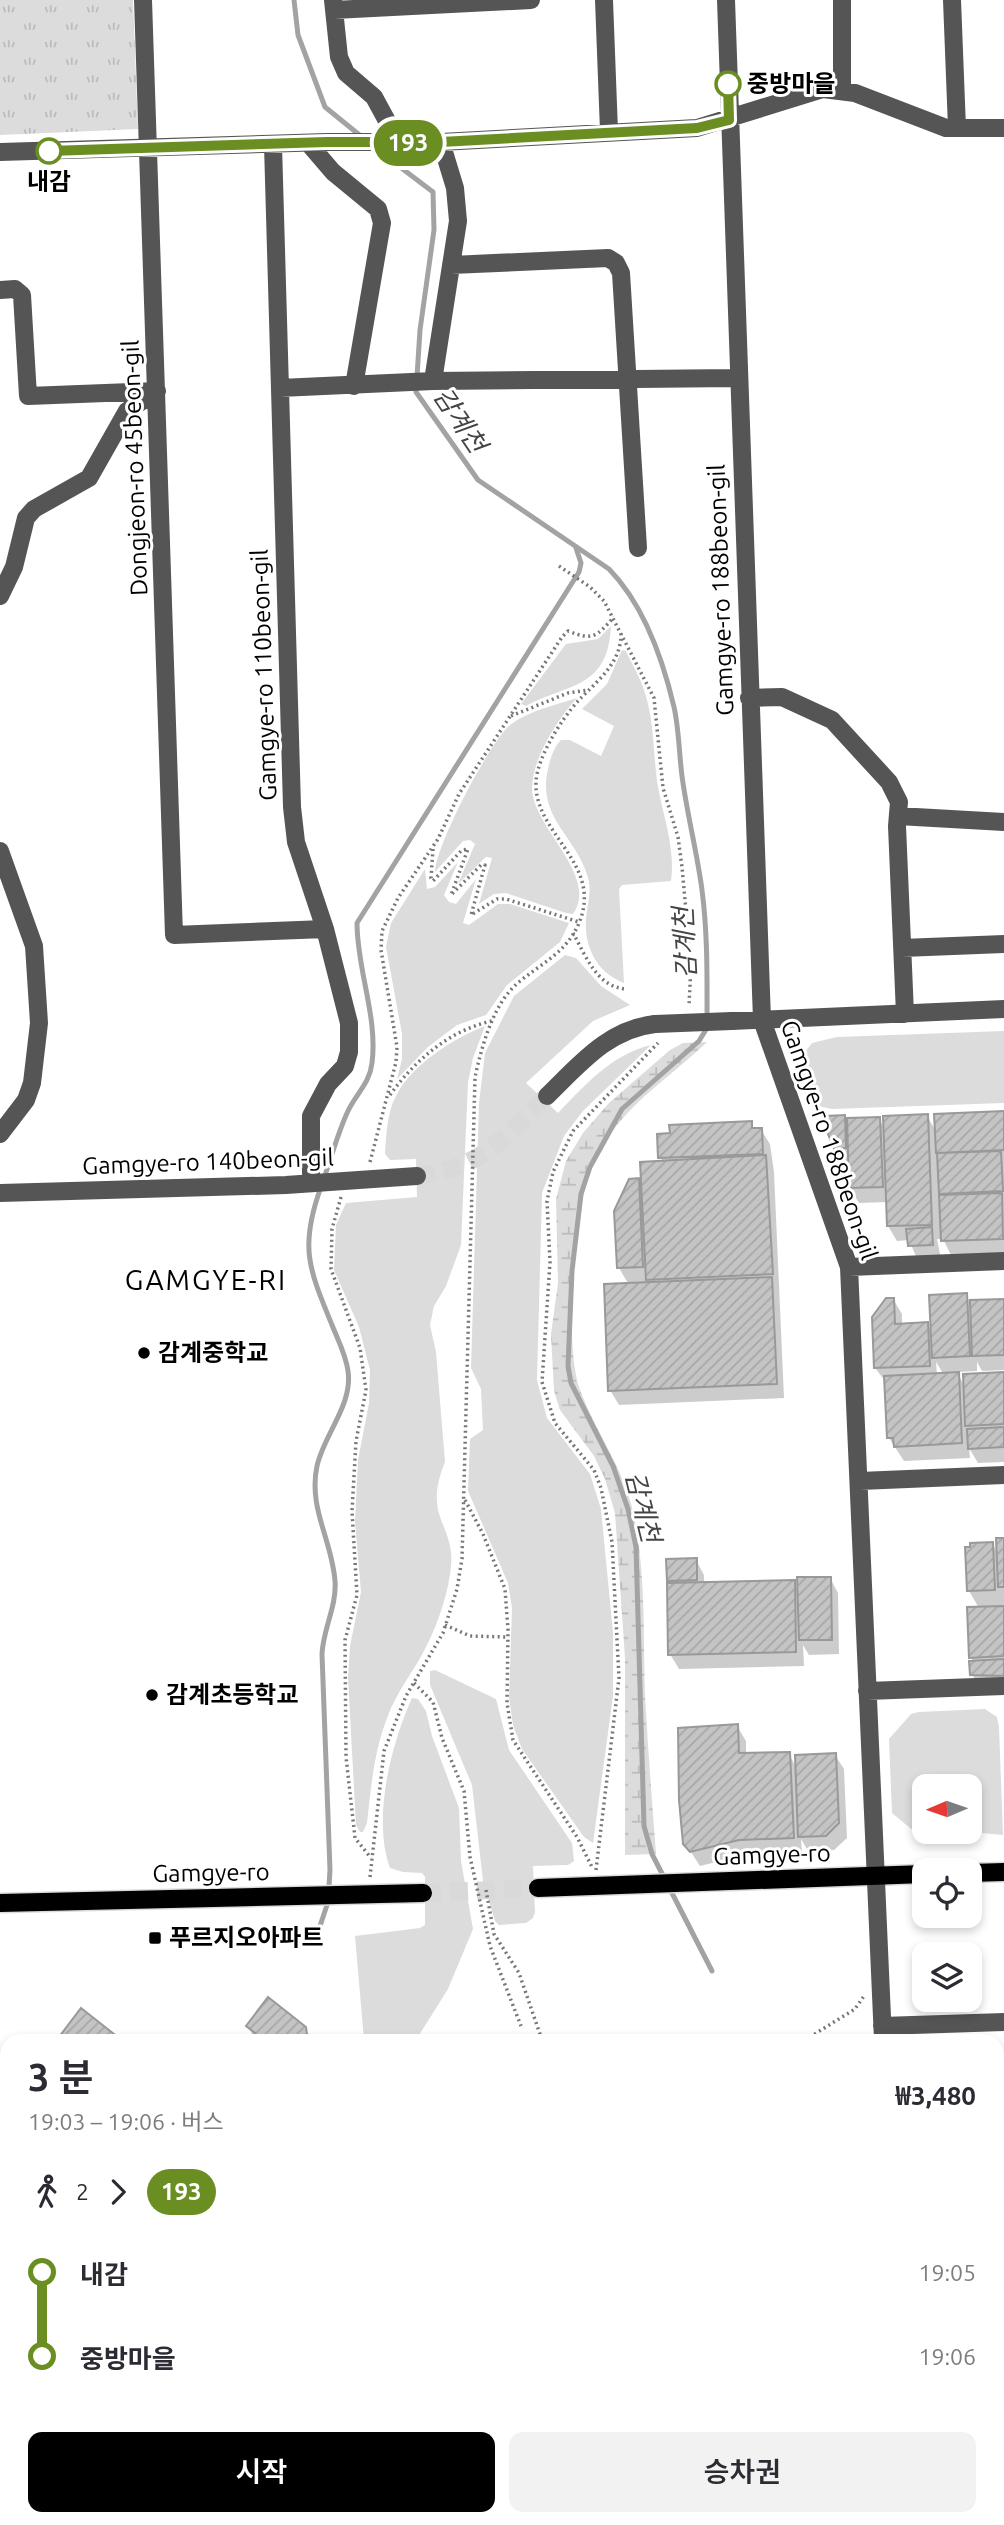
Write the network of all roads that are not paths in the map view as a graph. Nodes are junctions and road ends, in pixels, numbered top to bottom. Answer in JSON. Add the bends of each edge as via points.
{"nodes":[{"id":1,"x":143,"y":0,"type":"edge"},
{"id":2,"x":531,"y":0,"type":"edge"},
{"id":3,"x":604,"y":0,"type":"edge"},
{"id":4,"x":726,"y":0,"type":"edge"},
{"id":5,"x":842,"y":0,"type":"edge"},
{"id":6,"x":952,"y":0,"type":"edge"},
{"id":7,"x":492,"y":1,"type":"edge"},
{"id":8,"x":333,"y":5,"type":"edge"},
{"id":9,"x":842,"y":90,"type":"junction"},
{"id":10,"x":729,"y":120,"type":"junction"},
{"id":11,"x":957,"y":128,"type":"junction"},
{"id":12,"x":1004,"y":128,"type":"edge"},
{"id":13,"x":609,"y":131,"type":"junction"},
{"id":14,"x":441,"y":142,"type":"junction"},
{"id":15,"x":399,"y":143,"type":"junction"},
{"id":16,"x":309,"y":144,"type":"junction"},
{"id":17,"x":273,"y":145,"type":"junction"},
{"id":18,"x":148,"y":148,"type":"junction"},
{"id":19,"x":0,"y":152,"type":"edge"},
{"id":20,"x":451,"y":265,"type":"junction"},
{"id":21,"x":0,"y":290,"type":"edge"},
{"id":22,"x":628,"y":377,"type":"junction"},
{"id":23,"x":737,"y":378,"type":"junction"},
{"id":24,"x":432,"y":381,"type":"junction"},
{"id":25,"x":354,"y":386,"type":"junction"},
{"id":26,"x":280,"y":388,"type":"junction"},
{"id":27,"x":157,"y":391,"type":"junction"},
{"id":28,"x":638,"y":548,"type":"dead end"},
{"id":29,"x":0,"y":596,"type":"edge"},
{"id":30,"x":749,"y":698,"type":"junction"},
{"id":31,"x":898,"y":816,"type":"junction"},
{"id":32,"x":1004,"y":822,"type":"edge"},
{"id":33,"x":0,"y":850,"type":"edge"},
{"id":34,"x":325,"y":929,"type":"junction"},
{"id":35,"x":1004,"y":944,"type":"edge"},
{"id":36,"x":902,"y":948,"type":"junction"},
{"id":37,"x":1004,"y":1009,"type":"edge"},
{"id":38,"x":905,"y":1014,"type":"junction"},
{"id":39,"x":762,"y":1020,"type":"junction"},
{"id":40,"x":547,"y":1096,"type":"tunnel mouth"},
{"id":41,"x":0,"y":1134,"type":"edge"},
{"id":42,"x":417,"y":1177,"type":"tunnel mouth"},
{"id":43,"x":311,"y":1184,"type":"junction"},
{"id":44,"x":0,"y":1193,"type":"edge"},
{"id":45,"x":1004,"y":1261,"type":"edge"},
{"id":46,"x":849,"y":1267,"type":"junction"},
{"id":47,"x":1004,"y":1475,"type":"edge"},
{"id":48,"x":860,"y":1482,"type":"junction"},
{"id":49,"x":1004,"y":1686,"type":"edge"},
{"id":50,"x":867,"y":1691,"type":"junction"},
{"id":51,"x":1004,"y":1872,"type":"edge"},
{"id":52,"x":982,"y":1873,"type":"edge"},
{"id":53,"x":912,"y":1874,"type":"edge"},
{"id":54,"x":874,"y":1876,"type":"junction"},
{"id":55,"x":538,"y":1888,"type":"tunnel mouth"},
{"id":56,"x":423,"y":1893,"type":"tunnel mouth"},
{"id":57,"x":0,"y":1903,"type":"edge"},
{"id":58,"x":1004,"y":2022,"type":"edge"},
{"id":59,"x":882,"y":2033,"type":"edge"}],
"edges":[{"from":1,"to":18,"type":"street","name":"Dongjeon-ro 45beon-gil"},
{"from":2,"to":7,"type":"street"},
{"from":3,"to":13,"type":"street"},
{"from":4,"to":10,"type":"street","name":"Gamgye-ro 188beon-gil"},
{"from":5,"to":9,"type":"street"},
{"from":6,"to":11,"type":"street"},
{"from":7,"to":8,"type":"street"},
{"from":8,"to":15,"type":"street","via":[[345,73],[374,97]]},
{"from":9,"to":10,"type":"street","via":[[804,93]]},
{"from":9,"to":11,"type":"street"},
{"from":10,"to":13,"type":"street","via":[[697,128]]},
{"from":10,"to":23,"type":"street","name":"Gamgye-ro 188beon-gil"},
{"from":11,"to":12,"type":"street"},
{"from":13,"to":14,"type":"street"},
{"from":14,"to":15,"type":"street"},
{"from":14,"to":20,"type":"street","via":[[456,188]]},
{"from":15,"to":16,"type":"street"},
{"from":16,"to":17,"type":"street"},
{"from":16,"to":25,"type":"street","via":[[333,172],[378,209],[383,223]]},
{"from":17,"to":18,"type":"street"},
{"from":17,"to":26,"type":"street","name":"Gamgye-ro 110beon-gil"},
{"from":18,"to":19,"type":"street"},
{"from":18,"to":27,"type":"street","name":"Dongjeon-ro 45beon-gil"},
{"from":20,"to":22,"type":"street","via":[[608,258],[616,263],[621,273]]},
{"from":20,"to":24,"type":"street"},
{"from":21,"to":27,"type":"street","via":[[15,289],[22,295],[28,396]]},
{"from":22,"to":23,"type":"street"},
{"from":22,"to":24,"type":"street"},
{"from":22,"to":28,"type":"street"},
{"from":23,"to":30,"type":"street","name":"Gamgye-ro 188beon-gil"},
{"from":24,"to":25,"type":"street"},
{"from":25,"to":26,"type":"street"},
{"from":26,"to":34,"type":"street","name":"Gamgye-ro 110beon-gil","via":[[292,807],[296,842]]},
{"from":27,"to":29,"type":"street","via":[[127,411],[89,478],[26,518],[14,567]]},
{"from":27,"to":34,"type":"street","name":"Dongjeon-ro 45beon-gil","via":[[174,935]]},
{"from":30,"to":31,"type":"street","via":[[782,697],[832,720],[889,782],[899,802]]},
{"from":30,"to":39,"type":"street","name":"Gamgye-ro 188beon-gil"},
{"from":31,"to":32,"type":"street"},
{"from":31,"to":36,"type":"street"},
{"from":33,"to":41,"type":"street","via":[[34,946],[39,1023],[32,1083],[26,1100]]},
{"from":34,"to":43,"type":"street","name":"Gamgye-ro 110beon-gil","via":[[349,1023],[349,1052],[345,1066],[328,1084],[311,1116]]},
{"from":35,"to":36,"type":"street"},
{"from":36,"to":38,"type":"street"},
{"from":37,"to":38,"type":"street"},
{"from":38,"to":39,"type":"street"},
{"from":39,"to":40,"type":"street","bridge":true,"via":[[682,1022],[625,1030]]},
{"from":39,"to":46,"type":"street","name":"Gamgye-ro 188beon-gil"},
{"from":42,"to":43,"type":"street","name":"Gamgye-ro 140beon-gil"},
{"from":43,"to":44,"type":"street","name":"Gamgye-ro 140beon-gil"},
{"from":45,"to":46,"type":"street"},
{"from":46,"to":48,"type":"street","name":"Gamgye-ro 188beon-gil"},
{"from":47,"to":48,"type":"street"},
{"from":48,"to":50,"type":"street","name":"Gamgye-ro 188beon-gil"},
{"from":49,"to":50,"type":"street"},
{"from":50,"to":54,"type":"street","name":"Gamgye-ro 188beon-gil"},
{"from":51,"to":52,"type":"main road"},
{"from":53,"to":54,"type":"main road","name":"Gamgye-ro"},
{"from":54,"to":55,"type":"main road","name":"Gamgye-ro"},
{"from":54,"to":59,"type":"street","name":"Gamgye-ro 188beon-gil"},
{"from":56,"to":57,"type":"main road","name":"Gamgye-ro"},
{"from":58,"to":59,"type":"street"}]}
